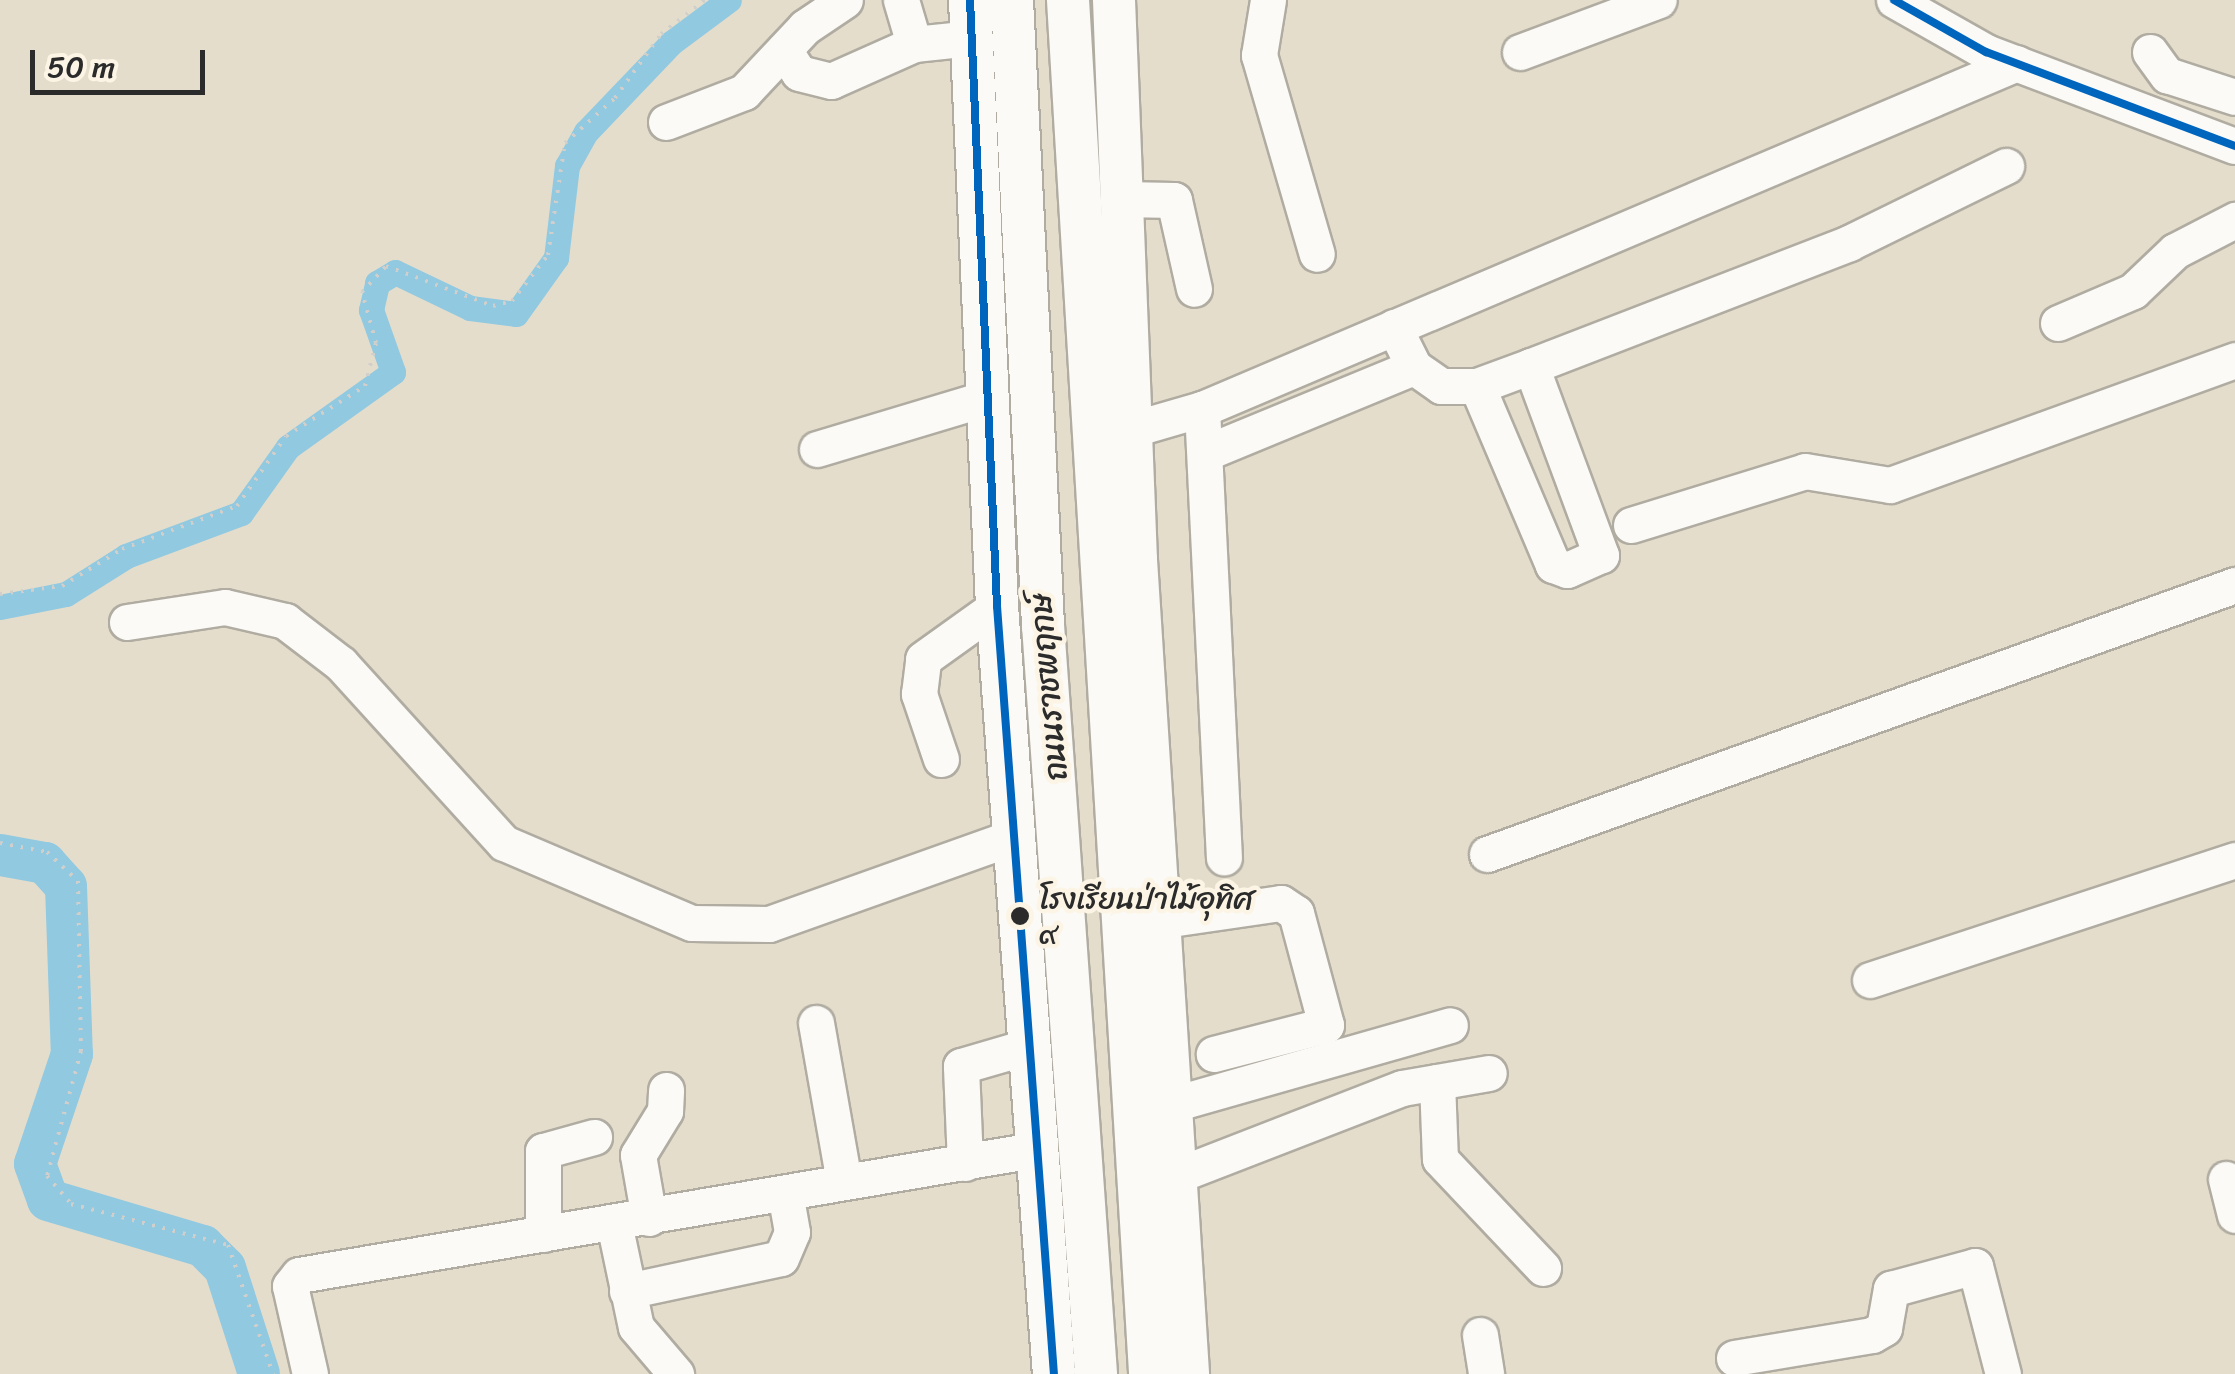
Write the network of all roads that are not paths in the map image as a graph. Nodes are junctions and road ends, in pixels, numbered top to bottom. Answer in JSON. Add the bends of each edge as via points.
{"nodes":[{"id":1,"x":845,"y":0,"type":"edge"},
{"id":2,"x":902,"y":0,"type":"edge"},
{"id":3,"x":1012,"y":0,"type":"edge"},
{"id":4,"x":1068,"y":0,"type":"edge"},
{"id":5,"x":1114,"y":0,"type":"edge"},
{"id":6,"x":1268,"y":0,"type":"edge"},
{"id":7,"x":1658,"y":0,"type":"edge"},
{"id":8,"x":1916,"y":6,"type":"edge"},
{"id":9,"x":971,"y":19,"type":"edge"},
{"id":10,"x":914,"y":44,"type":"junction"},
{"id":11,"x":784,"y":50,"type":"junction"},
{"id":12,"x":1520,"y":52,"type":"dead end"},
{"id":13,"x":2150,"y":52,"type":"dead end"},
{"id":14,"x":2016,"y":63,"type":"junction"},
{"id":15,"x":2235,"y":97,"type":"edge"},
{"id":16,"x":666,"y":122,"type":"dead end"},
{"id":17,"x":2235,"y":146,"type":"edge"},
{"id":18,"x":2006,"y":166,"type":"dead end"},
{"id":19,"x":1122,"y":199,"type":"junction"},
{"id":20,"x":2235,"y":220,"type":"edge"},
{"id":21,"x":1317,"y":254,"type":"dead end"},
{"id":22,"x":1194,"y":289,"type":"dead end"},
{"id":23,"x":2058,"y":323,"type":"dead end"},
{"id":24,"x":1394,"y":327,"type":"junction"},
{"id":25,"x":2235,"y":360,"type":"edge"},
{"id":26,"x":1532,"y":366,"type":"junction"},
{"id":27,"x":1414,"y":367,"type":"junction"},
{"id":28,"x":1477,"y":386,"type":"junction"},
{"id":29,"x":987,"y":398,"type":"junction"},
{"id":30,"x":1202,"y":409,"type":"junction"},
{"id":31,"x":1133,"y":429,"type":"junction"},
{"id":32,"x":817,"y":449,"type":"dead end"},
{"id":33,"x":1205,"y":453,"type":"junction"},
{"id":34,"x":1630,"y":524,"type":"dead end"},
{"id":35,"x":1136,"y":560,"type":"junction"},
{"id":36,"x":2235,"y":585,"type":"edge"},
{"id":37,"x":127,"y":622,"type":"dead end"},
{"id":38,"x":999,"y":622,"type":"junction"},
{"id":39,"x":1112,"y":705,"type":"junction"},
{"id":40,"x":941,"y":759,"type":"dead end"},
{"id":41,"x":1060,"y":818,"type":"junction"},
{"id":42,"x":1016,"y":836,"type":"junction"},
{"id":43,"x":1487,"y":854,"type":"dead end"},
{"id":44,"x":1224,"y":856,"type":"dead end"},
{"id":45,"x":2235,"y":860,"type":"edge"},
{"id":46,"x":1157,"y":921,"type":"junction"},
{"id":47,"x":1870,"y":980,"type":"dead end"},
{"id":48,"x":816,"y":1023,"type":"dead end"},
{"id":49,"x":1450,"y":1025,"type":"dead end"},
{"id":50,"x":1030,"y":1046,"type":"junction"},
{"id":51,"x":1214,"y":1054,"type":"dead end"},
{"id":52,"x":1489,"y":1073,"type":"dead end"},
{"id":53,"x":1437,"y":1082,"type":"junction"},
{"id":54,"x":666,"y":1090,"type":"dead end"},
{"id":55,"x":1170,"y":1105,"type":"junction"},
{"id":56,"x":594,"y":1137,"type":"dead end"},
{"id":57,"x":1039,"y":1149,"type":"junction"},
{"id":58,"x":965,"y":1162,"type":"junction"},
{"id":59,"x":1175,"y":1176,"type":"junction"},
{"id":60,"x":2226,"y":1179,"type":"dead end"},
{"id":61,"x":844,"y":1182,"type":"junction"},
{"id":62,"x":785,"y":1193,"type":"junction"},
{"id":63,"x":2235,"y":1215,"type":"edge"},
{"id":64,"x":632,"y":1220,"type":"junction"},
{"id":65,"x":543,"y":1234,"type":"junction"},
{"id":66,"x":1543,"y":1268,"type":"dead end"},
{"id":67,"x":627,"y":1291,"type":"junction"},
{"id":68,"x":1480,"y":1335,"type":"dead end"},
{"id":69,"x":1734,"y":1358,"type":"dead end"},
{"id":70,"x":310,"y":1374,"type":"edge"},
{"id":71,"x":676,"y":1374,"type":"edge"},
{"id":72,"x":1054,"y":1374,"type":"edge"},
{"id":73,"x":1096,"y":1374,"type":"edge"},
{"id":74,"x":1150,"y":1374,"type":"edge"},
{"id":75,"x":1188,"y":1374,"type":"edge"},
{"id":76,"x":1486,"y":1374,"type":"edge"},
{"id":77,"x":2003,"y":1374,"type":"edge"}],
"edges":[{"from":1,"to":11,"type":"street"},
{"from":2,"to":10,"type":"street"},
{"from":3,"to":41,"type":"main road","name":"ถนนราชพฤกษ์"},
{"from":4,"to":39,"type":"main road","name":"ถนนราชพฤกษ์"},
{"from":5,"to":19,"type":"main road"},
{"from":6,"to":21,"type":"street","via":[[1259,55]]},
{"from":7,"to":12,"type":"street"},
{"from":8,"to":14,"type":"street"},
{"from":9,"to":10,"type":"street"},
{"from":9,"to":29,"type":"main road","name":"ถนนราชพฤกษ์"},
{"from":10,"to":11,"type":"street","via":[[832,81],[799,72]]},
{"from":11,"to":16,"type":"street","via":[[744,92]]},
{"from":13,"to":15,"type":"street","via":[[2167,75]]},
{"from":14,"to":17,"type":"street"},
{"from":14,"to":24,"type":"street"},
{"from":18,"to":26,"type":"street","via":[[1849,243]]},
{"from":19,"to":22,"type":"street","via":[[1174,200]]},
{"from":19,"to":31,"type":"main road"},
{"from":20,"to":23,"type":"street","via":[[2176,251],[2134,291]]},
{"from":24,"to":27,"type":"street"},
{"from":24,"to":30,"type":"street"},
{"from":25,"to":34,"type":"street","via":[[1890,485],[1805,471]]},
{"from":26,"to":28,"type":"street"},
{"from":26,"to":28,"type":"street","via":[[1596,523],[1603,547],[1594,560],[1553,565]]},
{"from":27,"to":28,"type":"street","via":[[1441,386]]},
{"from":27,"to":33,"type":"street"},
{"from":29,"to":32,"type":"street"},
{"from":29,"to":38,"type":"main road","name":"ถนนราชพฤกษ์"},
{"from":30,"to":31,"type":"street"},
{"from":30,"to":33,"type":"street"},
{"from":31,"to":35,"type":"main road"},
{"from":33,"to":44,"type":"street"},
{"from":35,"to":39,"type":"main road"},
{"from":35,"to":46,"type":"main road"},
{"from":36,"to":43,"type":"street"},
{"from":37,"to":42,"type":"street","via":[[225,608],[285,621],[341,664],[504,842],[692,923],[770,924]]},
{"from":38,"to":40,"type":"street","via":[[923,660],[919,694]]},
{"from":38,"to":41,"type":"main road"},
{"from":38,"to":42,"type":"main road"},
{"from":39,"to":74,"type":"main road","name":"ถนนราชพฤกษ์"},
{"from":41,"to":73,"type":"main road","name":"ถนนราชพฤกษ์"},
{"from":42,"to":50,"type":"main road"},
{"from":45,"to":47,"type":"street"},
{"from":46,"to":51,"type":"street","via":[[1281,903],[1296,913],[1326,1025]]},
{"from":46,"to":55,"type":"main road"},
{"from":48,"to":61,"type":"street"},
{"from":49,"to":55,"type":"street"},
{"from":50,"to":57,"type":"main road"},
{"from":50,"to":58,"type":"street","via":[[961,1066]]},
{"from":52,"to":53,"type":"street"},
{"from":53,"to":59,"type":"street"},
{"from":53,"to":66,"type":"street","via":[[1440,1160]]},
{"from":54,"to":64,"type":"street","via":[[665,1111],[638,1155]]},
{"from":55,"to":59,"type":"main road"},
{"from":56,"to":65,"type":"street","via":[[543,1151]]},
{"from":57,"to":58,"type":"street"},
{"from":57,"to":72,"type":"main road"},
{"from":58,"to":61,"type":"street"},
{"from":59,"to":75,"type":"main road"},
{"from":60,"to":63,"type":"street"},
{"from":61,"to":62,"type":"street"},
{"from":62,"to":64,"type":"street"},
{"from":62,"to":67,"type":"street","via":[[792,1232],[781,1258]]},
{"from":64,"to":65,"type":"street"},
{"from":64,"to":67,"type":"street"},
{"from":65,"to":70,"type":"street","via":[[300,1275],[290,1286]]},
{"from":67,"to":71,"type":"street","via":[[636,1327]]},
{"from":68,"to":76,"type":"street"},
{"from":69,"to":77,"type":"street","via":[[1872,1335],[1884,1328],[1891,1289],[1975,1266]]}]}
